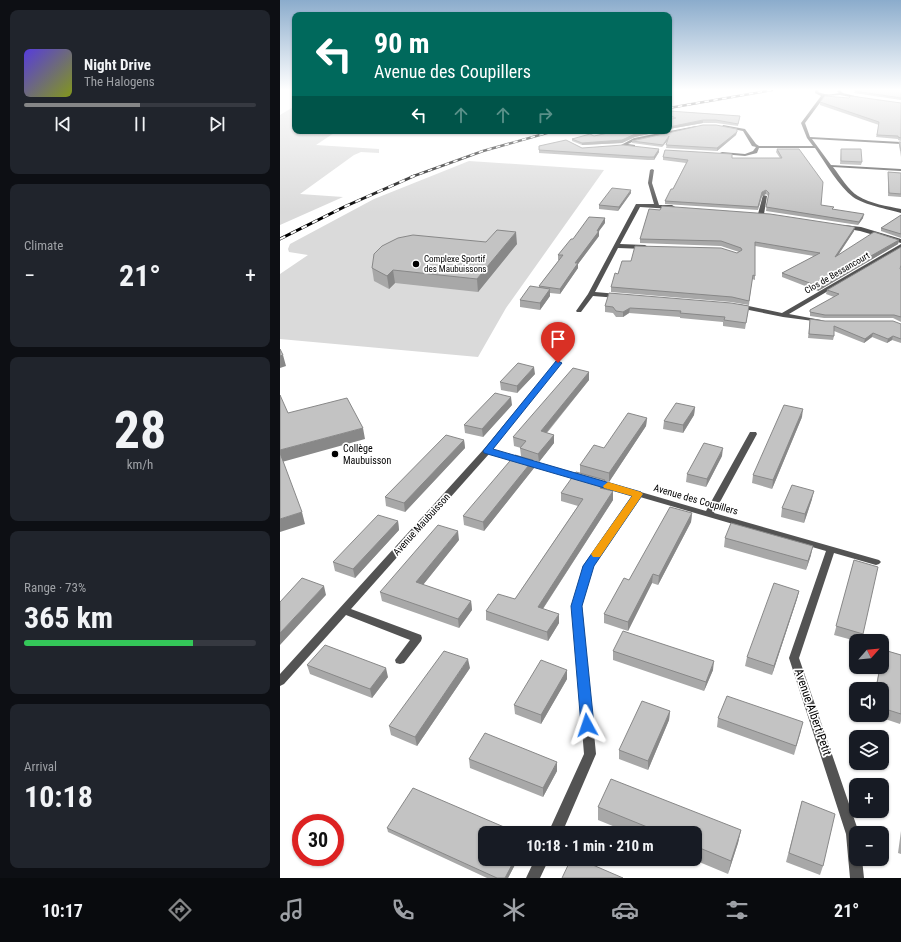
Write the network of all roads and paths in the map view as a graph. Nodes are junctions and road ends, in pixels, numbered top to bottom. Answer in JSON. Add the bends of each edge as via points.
{"nodes":[{"id":1,"x":745,"y":131,"type":"edge"},
{"id":2,"x":805,"y":131,"type":"edge"},
{"id":3,"x":659,"y":134,"type":"edge"},
{"id":4,"x":809,"y":138,"type":"junction"},
{"id":5,"x":901,"y":143,"type":"edge"},
{"id":6,"x":616,"y":145,"type":"edge"},
{"id":7,"x":623,"y":145,"type":"junction"},
{"id":8,"x":758,"y":147,"type":"junction"},
{"id":9,"x":815,"y":147,"type":"junction"},
{"id":10,"x":638,"y":148,"type":"edge"},
{"id":11,"x":714,"y":153,"type":"edge"},
{"id":12,"x":831,"y":166,"type":"junction"},
{"id":13,"x":652,"y":170,"type":"dead end"},
{"id":14,"x":901,"y":170,"type":"edge"},
{"id":15,"x":765,"y":196,"type":"edge"},
{"id":16,"x":657,"y":206,"type":"junction"},
{"id":17,"x":679,"y":208,"type":"edge"},
{"id":18,"x":901,"y":211,"type":"edge"},
{"id":19,"x":754,"y":213,"type":"edge"},
{"id":20,"x":761,"y":214,"type":"junction"},
{"id":21,"x":770,"y":214,"type":"edge"},
{"id":22,"x":838,"y":226,"type":"edge"},
{"id":23,"x":901,"y":241,"type":"edge"},
{"id":24,"x":616,"y":246,"type":"junction"},
{"id":25,"x":901,"y":246,"type":"edge"},
{"id":26,"x":653,"y":247,"type":"edge"},
{"id":27,"x":590,"y":294,"type":"junction"},
{"id":28,"x":622,"y":296,"type":"edge"},
{"id":29,"x":731,"y":305,"type":"edge"},
{"id":30,"x":579,"y":311,"type":"dead end"},
{"id":31,"x":783,"y":315,"type":"junction"},
{"id":32,"x":824,"y":322,"type":"edge"},
{"id":33,"x":558,"y":363,"type":"dead end"},
{"id":34,"x":753,"y":434,"type":"dead end"},
{"id":35,"x":487,"y":451,"type":"junction"},
{"id":36,"x":638,"y":494,"type":"junction"},
{"id":37,"x":709,"y":514,"type":"junction"},
{"id":38,"x":831,"y":548,"type":"junction"},
{"id":39,"x":876,"y":562,"type":"dead end"},
{"id":40,"x":344,"y":610,"type":"junction"},
{"id":41,"x":400,"y":660,"type":"dead end"},
{"id":42,"x":280,"y":681,"type":"edge"},
{"id":43,"x":558,"y":826,"type":"edge"},
{"id":44,"x":539,"y":866,"type":"edge"},
{"id":45,"x":533,"y":878,"type":"edge"},
{"id":46,"x":858,"y":878,"type":"edge"}],
"edges":[{"from":1,"to":8,"type":"street"},
{"from":2,"to":4,"type":"street"},
{"from":3,"to":7,"type":"street","via":[[635,139]]},
{"from":4,"to":5,"type":"street"},
{"from":4,"to":9,"type":"street"},
{"from":6,"to":7,"type":"street"},
{"from":7,"to":10,"type":"street"},
{"from":8,"to":9,"type":"street"},
{"from":8,"to":11,"type":"street","via":[[755,152],[745,155]]},
{"from":9,"to":12,"type":"street"},
{"from":12,"to":14,"type":"street"},
{"from":12,"to":18,"type":"street","via":[[856,197],[876,206]]},
{"from":13,"to":16,"type":"street","via":[[650,183]]},
{"from":15,"to":20,"type":"street"},
{"from":16,"to":17,"type":"street"},
{"from":16,"to":24,"type":"street","via":[[638,205]]},
{"from":19,"to":20,"type":"street"},
{"from":20,"to":21,"type":"street"},
{"from":22,"to":23,"type":"street","via":[[861,229]]},
{"from":24,"to":26,"type":"street"},
{"from":24,"to":27,"type":"street"},
{"from":25,"to":31,"type":"street","name":"Clos de Bessancourt"},
{"from":27,"to":28,"type":"street"},
{"from":27,"to":30,"type":"street"},
{"from":29,"to":31,"type":"street"},
{"from":31,"to":32,"type":"street"},
{"from":33,"to":35,"type":"street","name":"Avenue Maubuisson"},
{"from":34,"to":37,"type":"street"},
{"from":35,"to":36,"type":"street","name":"Avenue des Coupillers"},
{"from":35,"to":40,"type":"street","name":"Avenue Maubuisson"},
{"from":36,"to":37,"type":"street","name":"Avenue des Coupillers"},
{"from":36,"to":43,"type":"street","via":[[588,566],[577,606],[590,754]]},
{"from":37,"to":38,"type":"street","name":"Avenue des Coupillers"},
{"from":38,"to":39,"type":"street","name":"Avenue des Coupillers"},
{"from":38,"to":46,"type":"street","name":"Avenue Albert Petit","via":[[794,658],[853,834]]},
{"from":40,"to":41,"type":"street","via":[[417,638]]},
{"from":40,"to":42,"type":"street","name":"Avenue Maubuisson"},
{"from":44,"to":45,"type":"street"}]}
